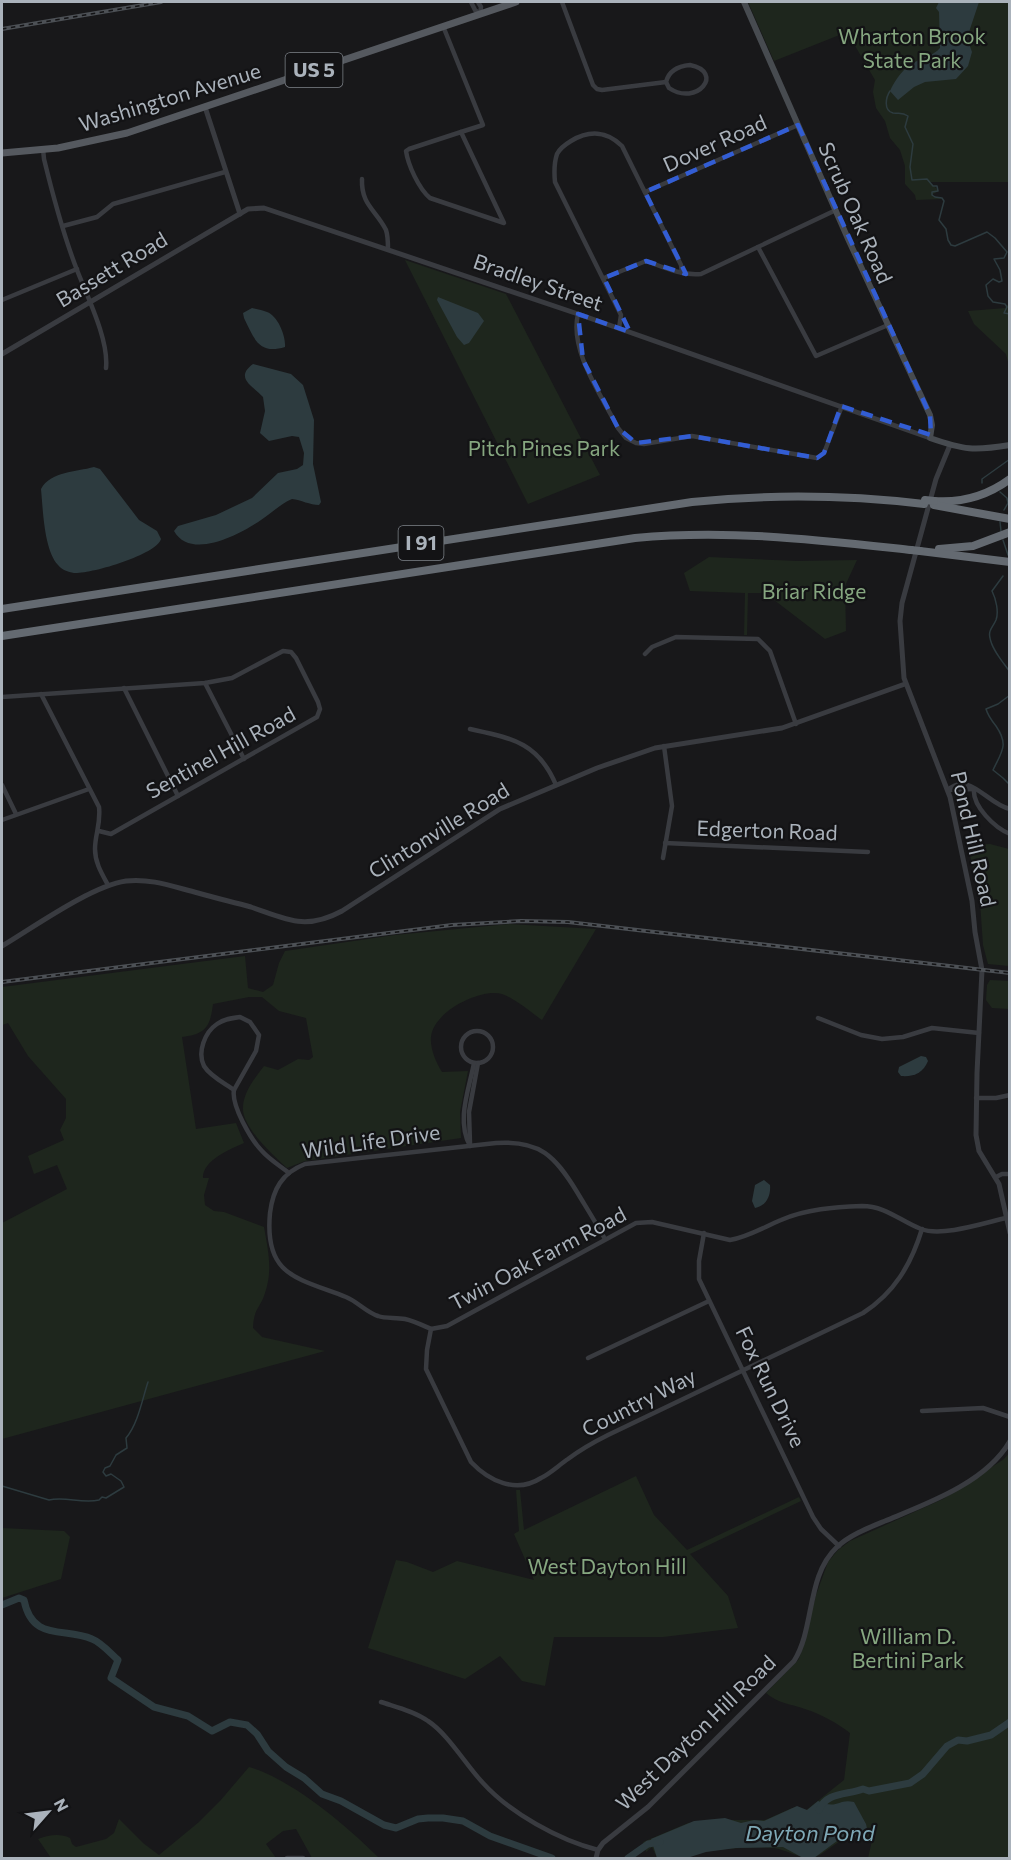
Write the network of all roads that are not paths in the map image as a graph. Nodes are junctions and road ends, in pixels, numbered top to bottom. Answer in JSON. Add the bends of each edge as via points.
{"nodes":[{"id":1,"x":471,"y":2,"type":"edge"},
{"id":2,"x":478,"y":2,"type":"edge"},
{"id":3,"x":516,"y":2,"type":"edge"},
{"id":4,"x":562,"y":2,"type":"edge"},
{"id":5,"x":744,"y":2,"type":"edge"},
{"id":6,"x":480,"y":14,"type":"junction"},
{"id":7,"x":443,"y":26,"type":"junction"},
{"id":8,"x":666,"y":81,"type":"junction"},
{"id":9,"x":205,"y":107,"type":"junction"},
{"id":10,"x":798,"y":125,"type":"junction"},
{"id":11,"x":461,"y":132,"type":"junction"},
{"id":12,"x":44,"y":149,"type":"junction"},
{"id":13,"x":2,"y":153,"type":"edge"},
{"id":14,"x":225,"y":172,"type":"junction"},
{"id":15,"x":362,"y":179,"type":"dead end"},
{"id":16,"x":645,"y":192,"type":"junction"},
{"id":17,"x":836,"y":210,"type":"junction"},
{"id":18,"x":240,"y":214,"type":"junction"},
{"id":19,"x":63,"y":226,"type":"junction"},
{"id":20,"x":758,"y":247,"type":"junction"},
{"id":21,"x":388,"y":249,"type":"junction"},
{"id":22,"x":77,"y":269,"type":"junction"},
{"id":23,"x":682,"y":273,"type":"junction"},
{"id":24,"x":604,"y":278,"type":"junction"},
{"id":25,"x":2,"y":300,"type":"edge"},
{"id":26,"x":90,"y":302,"type":"junction"},
{"id":27,"x":578,"y":314,"type":"junction"},
{"id":28,"x":888,"y":325,"type":"junction"},
{"id":29,"x":619,"y":328,"type":"junction"},
{"id":30,"x":2,"y":354,"type":"edge"},
{"id":31,"x":106,"y":368,"type":"dead end"},
{"id":32,"x":842,"y":406,"type":"junction"},
{"id":33,"x":930,"y":438,"type":"junction"},
{"id":34,"x":950,"y":445,"type":"junction"},
{"id":35,"x":1010,"y":445,"type":"edge"},
{"id":36,"x":1010,"y":479,"type":"edge"},
{"id":37,"x":929,"y":502,"type":"junction"},
{"id":38,"x":1010,"y":519,"type":"edge"},
{"id":39,"x":1008,"y":532,"type":"edge"},
{"id":40,"x":918,"y":551,"type":"junction"},
{"id":41,"x":1010,"y":562,"type":"edge"},
{"id":42,"x":2,"y":609,"type":"edge"},
{"id":43,"x":2,"y":636,"type":"edge"},
{"id":44,"x":645,"y":654,"type":"dead end"},
{"id":45,"x":205,"y":683,"type":"junction"},
{"id":46,"x":905,"y":684,"type":"junction"},
{"id":47,"x":124,"y":688,"type":"junction"},
{"id":48,"x":41,"y":694,"type":"junction"},
{"id":49,"x":2,"y":697,"type":"edge"},
{"id":50,"x":796,"y":724,"type":"junction"},
{"id":51,"x":470,"y":729,"type":"dead end"},
{"id":52,"x":664,"y":746,"type":"junction"},
{"id":53,"x":244,"y":759,"type":"junction"},
{"id":54,"x":2,"y":785,"type":"edge"},
{"id":55,"x":556,"y":785,"type":"junction"},
{"id":56,"x":89,"y":789,"type":"junction"},
{"id":57,"x":974,"y":789,"type":"junction"},
{"id":58,"x":948,"y":790,"type":"junction"},
{"id":59,"x":178,"y":796,"type":"junction"},
{"id":60,"x":1010,"y":809,"type":"edge"},
{"id":61,"x":16,"y":814,"type":"junction"},
{"id":62,"x":2,"y":820,"type":"edge"},
{"id":63,"x":99,"y":831,"type":"junction"},
{"id":64,"x":1010,"y":834,"type":"edge"},
{"id":65,"x":665,"y":843,"type":"junction"},
{"id":66,"x":868,"y":852,"type":"dead end"},
{"id":67,"x":663,"y":858,"type":"dead end"},
{"id":68,"x":108,"y":885,"type":"junction"},
{"id":69,"x":2,"y":946,"type":"edge"},
{"id":70,"x":818,"y":1018,"type":"dead end"},
{"id":71,"x":979,"y":1033,"type":"junction"},
{"id":72,"x":476,"y":1063,"type":"junction"},
{"id":73,"x":234,"y":1090,"type":"junction"},
{"id":74,"x":1010,"y":1095,"type":"edge"},
{"id":75,"x":976,"y":1098,"type":"junction"},
{"id":76,"x":470,"y":1146,"type":"junction"},
{"id":77,"x":289,"y":1173,"type":"junction"},
{"id":78,"x":1010,"y":1174,"type":"edge"},
{"id":79,"x":996,"y":1176,"type":"junction"},
{"id":80,"x":1006,"y":1218,"type":"junction"},
{"id":81,"x":922,"y":1229,"type":"junction"},
{"id":82,"x":704,"y":1233,"type":"junction"},
{"id":83,"x":1010,"y":1233,"type":"edge"},
{"id":84,"x":605,"y":1239,"type":"junction"},
{"id":85,"x":710,"y":1301,"type":"junction"},
{"id":86,"x":431,"y":1329,"type":"junction"},
{"id":87,"x":588,"y":1358,"type":"dead end"},
{"id":88,"x":744,"y":1370,"type":"junction"},
{"id":89,"x":922,"y":1412,"type":"dead end"},
{"id":90,"x":1010,"y":1417,"type":"edge"},
{"id":91,"x":1010,"y":1441,"type":"edge"},
{"id":92,"x":839,"y":1546,"type":"junction"},
{"id":93,"x":381,"y":1702,"type":"dead end"},
{"id":94,"x":598,"y":1850,"type":"junction"},
{"id":95,"x":287,"y":1858,"type":"edge"},
{"id":96,"x":303,"y":1858,"type":"edge"},
{"id":97,"x":596,"y":1858,"type":"edge"}],
"edges":[{"from":1,"to":6,"type":"street"},
{"from":2,"to":6,"type":"street"},
{"from":3,"to":6,"type":"main road","name":"Washington Avenue","number":"US 5"},
{"from":4,"to":8,"type":"street","via":[[597,89]]},
{"from":5,"to":10,"type":"main road","name":"Scrub Oak Road"},
{"from":6,"to":7,"type":"main road","name":"Washington Avenue","number":"US 5"},
{"from":7,"to":9,"type":"main road","name":"Washington Avenue","number":"US 5"},
{"from":7,"to":11,"type":"street","via":[[483,125]]},
{"from":8,"to":8,"type":"street","via":[[675,92],[689,93],[704,88],[707,79],[701,69],[684,65],[673,70]]},
{"from":9,"to":12,"type":"main road","name":"Washington Avenue","number":"US 5","via":[[108,138]]},
{"from":9,"to":14,"type":"street"},
{"from":10,"to":16,"type":"street","name":"Dover Road"},
{"from":10,"to":17,"type":"main road","name":"Scrub Oak Road"},
{"from":11,"to":11,"type":"street","via":[[466,142],[504,222],[430,198],[407,158],[406,151],[418,145]]},
{"from":12,"to":13,"type":"main road","name":"Washington Avenue","number":"US 5"},
{"from":12,"to":19,"type":"street"},
{"from":14,"to":18,"type":"street"},
{"from":14,"to":19,"type":"street","via":[[113,204],[97,217]]},
{"from":15,"to":21,"type":"street","via":[[367,205],[386,230]]},
{"from":16,"to":23,"type":"street"},
{"from":16,"to":24,"type":"street","via":[[622,146],[605,134],[586,134],[558,151],[555,182]]},
{"from":17,"to":20,"type":"street"},
{"from":17,"to":28,"type":"main road","name":"Scrub Oak Road"},
{"from":18,"to":21,"type":"street","name":"Bradley Street","via":[[264,208]]},
{"from":18,"to":26,"type":"street","name":"Bassett Road"},
{"from":19,"to":22,"type":"street"},
{"from":20,"to":23,"type":"street","via":[[701,274]]},
{"from":20,"to":28,"type":"street","via":[[816,356]]},
{"from":21,"to":27,"type":"street","name":"Bradley Street"},
{"from":22,"to":25,"type":"street"},
{"from":22,"to":26,"type":"street"},
{"from":23,"to":24,"type":"street","via":[[646,261]]},
{"from":24,"to":29,"type":"street","via":[[621,315]]},
{"from":26,"to":30,"type":"street","name":"Bassett Road"},
{"from":26,"to":31,"type":"street","via":[[106,353]]},
{"from":27,"to":29,"type":"street","name":"Bradley Street"},
{"from":27,"to":32,"type":"street","via":[[577,333],[583,360],[618,428],[636,443],[701,436],[817,458],[824,453]]},
{"from":28,"to":33,"type":"main road","name":"Scrub Oak Road","via":[[931,419]]},
{"from":29,"to":32,"type":"street","name":"Bradley Street"},
{"from":32,"to":33,"type":"street","name":"Bradley Street"},
{"from":33,"to":34,"type":"main road"},
{"from":34,"to":35,"type":"main road","via":[[977,450]]},
{"from":34,"to":46,"type":"street","name":"Pond Hill Road","via":[[938,473],[901,607]]},
{"from":36,"to":37,"type":"highway","via":[[971,498]]},
{"from":37,"to":38,"type":"highway","number":"I 91"},
{"from":37,"to":42,"type":"highway","number":"I 91","via":[[798,496],[675,504]]},
{"from":39,"to":40,"type":"highway","via":[[973,546]]},
{"from":40,"to":41,"type":"highway","number":"I 91"},
{"from":40,"to":43,"type":"highway","number":"I 91","via":[[747,534],[635,538]]},
{"from":44,"to":50,"type":"street","via":[[676,636],[758,639],[770,651]]},
{"from":45,"to":47,"type":"street","name":"Sentinel Hill Road"},
{"from":45,"to":53,"type":"street"},
{"from":45,"to":53,"type":"street","name":"Sentinel Hill Road","via":[[232,678],[285,651],[293,655],[302,669],[318,702],[319,714]]},
{"from":46,"to":50,"type":"street","name":"Clintonville Road"},
{"from":46,"to":58,"type":"street","name":"Pond Hill Road"},
{"from":47,"to":48,"type":"street","name":"Sentinel Hill Road"},
{"from":47,"to":59,"type":"street"},
{"from":48,"to":49,"type":"street","name":"Sentinel Hill Road"},
{"from":48,"to":56,"type":"street"},
{"from":50,"to":52,"type":"street","name":"Clintonville Road","via":[[768,732]]},
{"from":51,"to":55,"type":"street","via":[[510,738],[525,746],[545,762]]},
{"from":52,"to":55,"type":"street","name":"Clintonville Road","via":[[632,754]]},
{"from":52,"to":65,"type":"street","name":"Edgerton Road","via":[[672,806]]},
{"from":53,"to":59,"type":"street","name":"Sentinel Hill Road"},
{"from":54,"to":61,"type":"street"},
{"from":55,"to":68,"type":"street","name":"Clintonville Road","via":[[505,806],[342,911],[319,921],[290,921],[151,882]]},
{"from":56,"to":61,"type":"street"},
{"from":56,"to":63,"type":"street","via":[[99,807]]},
{"from":57,"to":58,"type":"street"},
{"from":57,"to":60,"type":"street","via":[[1002,808]]},
{"from":57,"to":64,"type":"street","via":[[982,811],[1001,831]]},
{"from":58,"to":71,"type":"street","name":"Pond Hill Road","via":[[964,855],[982,965]]},
{"from":59,"to":63,"type":"street","name":"Sentinel Hill Road","via":[[111,834]]},
{"from":61,"to":62,"type":"street"},
{"from":63,"to":68,"type":"street","via":[[96,858]]},
{"from":65,"to":66,"type":"street","name":"Edgerton Road"},
{"from":65,"to":67,"type":"street","name":"Edgerton Road"},
{"from":68,"to":69,"type":"street","name":"Clintonville Road"},
{"from":70,"to":71,"type":"street","via":[[882,1039],[932,1028]]},
{"from":71,"to":75,"type":"street","name":"Pond Hill Road"},
{"from":72,"to":72,"type":"street","via":[[462,1055],[460,1044],[465,1035],[480,1030],[489,1035],[493,1045],[491,1056]]},
{"from":72,"to":76,"type":"street","via":[[466,1112],[466,1138]]},
{"from":73,"to":73,"type":"street","via":[[204,1065],[201,1052],[216,1024],[240,1017],[250,1022],[259,1035],[256,1051]]},
{"from":73,"to":77,"type":"street","via":[[232,1097],[245,1127],[261,1151]]},
{"from":74,"to":75,"type":"street"},
{"from":75,"to":79,"type":"street","name":"Pond Hill Road","via":[[978,1146]]},
{"from":76,"to":77,"type":"street","name":"Wild Life Drive","via":[[305,1164]]},
{"from":76,"to":84,"type":"street","name":"Wild Life Drive","via":[[521,1143],[548,1154],[566,1173]]},
{"from":77,"to":86,"type":"street","name":"Wild Life Drive","via":[[275,1189],[271,1206],[270,1243],[280,1264],[300,1280],[349,1298],[375,1315]]},
{"from":78,"to":79,"type":"street"},
{"from":79,"to":80,"type":"street"},
{"from":80,"to":81,"type":"street","name":"Twin Oak Farm Road","via":[[942,1231]]},
{"from":80,"to":83,"type":"street"},
{"from":81,"to":82,"type":"street","name":"Twin Oak Farm Road","via":[[884,1209],[865,1206],[810,1210],[730,1240]]},
{"from":81,"to":88,"type":"street","name":"Country Way","via":[[906,1268],[879,1303]]},
{"from":82,"to":84,"type":"street","name":"Twin Oak Farm Road","via":[[652,1222],[636,1223]]},
{"from":82,"to":85,"type":"street","name":"Fox Run Drive","via":[[699,1279]]},
{"from":84,"to":86,"type":"street","name":"Twin Oak Farm Road","via":[[447,1326]]},
{"from":85,"to":87,"type":"street"},
{"from":85,"to":88,"type":"street","name":"Fox Run Drive"},
{"from":86,"to":88,"type":"street","name":"Country Way","via":[[426,1369],[471,1462],[482,1474],[501,1484],[518,1486],[540,1480],[600,1439]]},
{"from":88,"to":92,"type":"street","name":"Fox Run Drive","via":[[813,1517]]},
{"from":89,"to":90,"type":"street","via":[[983,1408]]},
{"from":91,"to":92,"type":"street","name":"West Dayton Hill Road","via":[[994,1461],[954,1490],[864,1530]]},
{"from":92,"to":94,"type":"street","name":"West Dayton Hill Road","via":[[824,1565],[794,1661],[648,1807]]},
{"from":93,"to":94,"type":"street","via":[[429,1721],[484,1785],[506,1804],[569,1842]]},
{"from":94,"to":97,"type":"street"},
{"from":95,"to":96,"type":"street"}]}
